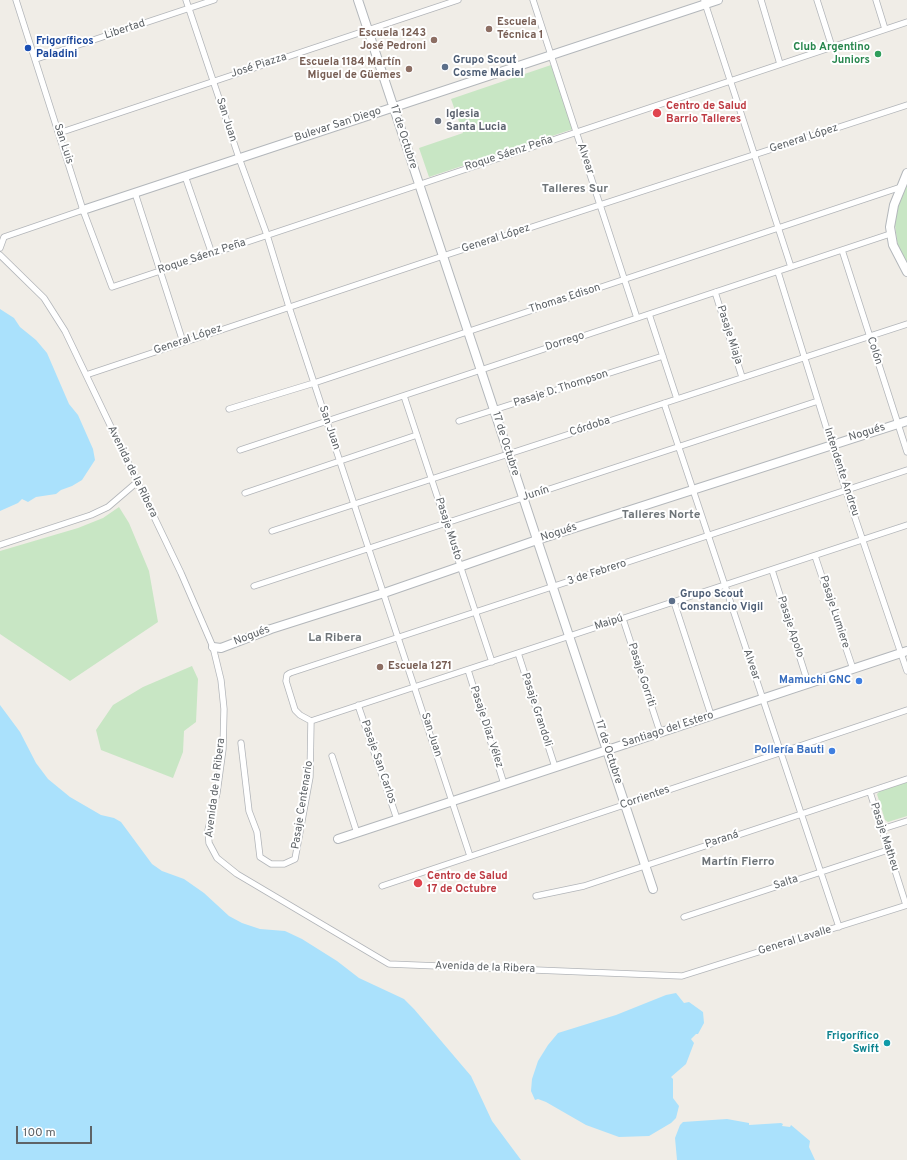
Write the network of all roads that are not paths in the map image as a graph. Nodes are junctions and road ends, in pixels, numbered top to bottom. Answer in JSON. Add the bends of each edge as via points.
{"nodes":[{"id":1,"x":16,"y":0,"type":"edge"},
{"id":2,"x":186,"y":0,"type":"edge"},
{"id":3,"x":214,"y":0,"type":"edge"},
{"id":4,"x":358,"y":0,"type":"edge"},
{"id":5,"x":458,"y":0,"type":"edge"},
{"id":6,"x":533,"y":0,"type":"edge"},
{"id":7,"x":718,"y":0,"type":"edge"},
{"id":8,"x":761,"y":0,"type":"edge"},
{"id":9,"x":817,"y":0,"type":"edge"},
{"id":10,"x":876,"y":0,"type":"edge"},
{"id":11,"x":705,"y":2,"type":"edge"},
{"id":12,"x":189,"y":8,"type":"junction"},
{"id":13,"x":907,"y":22,"type":"edge"},
{"id":14,"x":885,"y":29,"type":"junction"},
{"id":15,"x":368,"y":30,"type":"junction"},
{"id":16,"x":832,"y":47,"type":"junction"},
{"id":17,"x":551,"y":55,"type":"junction"},
{"id":18,"x":36,"y":59,"type":"junction"},
{"id":19,"x":780,"y":64,"type":"junction"},
{"id":20,"x":213,"y":81,"type":"junction"},
{"id":21,"x":730,"y":81,"type":"junction"},
{"id":22,"x":907,"y":105,"type":"edge"},
{"id":23,"x":394,"y":107,"type":"junction"},
{"id":24,"x":576,"y":132,"type":"junction"},
{"id":25,"x":59,"y":133,"type":"junction"},
{"id":26,"x":754,"y":155,"type":"junction"},
{"id":27,"x":239,"y":158,"type":"junction"},
{"id":28,"x":907,"y":173,"type":"edge"},
{"id":29,"x":185,"y":176,"type":"junction"},
{"id":30,"x":419,"y":184,"type":"junction"},
{"id":31,"x":901,"y":187,"type":"junction"},
{"id":32,"x":135,"y":193,"type":"junction"},
{"id":33,"x":601,"y":205,"type":"junction"},
{"id":34,"x":83,"y":210,"type":"junction"},
{"id":35,"x":778,"y":228,"type":"junction"},
{"id":36,"x":890,"y":234,"type":"junction"},
{"id":37,"x":267,"y":235,"type":"junction"},
{"id":38,"x":0,"y":248,"type":"edge"},
{"id":39,"x":842,"y":250,"type":"junction"},
{"id":40,"x":212,"y":254,"type":"junction"},
{"id":41,"x":0,"y":255,"type":"edge"},
{"id":42,"x":443,"y":256,"type":"junction"},
{"id":43,"x":791,"y":267,"type":"junction"},
{"id":44,"x":906,"y":270,"type":"edge"},
{"id":45,"x":160,"y":271,"type":"junction"},
{"id":46,"x":778,"y":272,"type":"junction"},
{"id":47,"x":625,"y":279,"type":"junction"},
{"id":48,"x":112,"y":287,"type":"joint"},
{"id":49,"x":715,"y":292,"type":"junction"},
{"id":50,"x":289,"y":307,"type":"junction"},
{"id":51,"x":649,"y":314,"type":"junction"},
{"id":52,"x":637,"y":318,"type":"junction"},
{"id":53,"x":907,"y":324,"type":"edge"},
{"id":54,"x":468,"y":332,"type":"junction"},
{"id":55,"x":870,"y":336,"type":"junction"},
{"id":56,"x":183,"y":342,"type":"junction"},
{"id":57,"x":663,"y":356,"type":"junction"},
{"id":58,"x":804,"y":357,"type":"junction"},
{"id":59,"x":481,"y":370,"type":"junction"},
{"id":60,"x":86,"y":375,"type":"junction"},
{"id":61,"x":742,"y":377,"type":"junction"},
{"id":62,"x":314,"y":383,"type":"junction"},
{"id":63,"x":404,"y":396,"type":"junction"},
{"id":64,"x":677,"y":399,"type":"junction"},
{"id":65,"x":818,"y":401,"type":"junction"},
{"id":66,"x":664,"y":403,"type":"junction"},
{"id":67,"x":228,"y":409,"type":"dead end"},
{"id":68,"x":494,"y":410,"type":"junction"},
{"id":69,"x":907,"y":420,"type":"edge"},
{"id":70,"x":327,"y":421,"type":"junction"},
{"id":71,"x":459,"y":421,"type":"dead end"},
{"id":72,"x":898,"y":424,"type":"junction"},
{"id":73,"x":417,"y":435,"type":"junction"},
{"id":74,"x":832,"y":444,"type":"junction"},
{"id":75,"x":679,"y":447,"type":"junction"},
{"id":76,"x":240,"y":450,"type":"dead end"},
{"id":77,"x":907,"y":452,"type":"edge"},
{"id":78,"x":508,"y":454,"type":"junction"},
{"id":79,"x":340,"y":459,"type":"junction"},
{"id":80,"x":907,"y":470,"type":"edge"},
{"id":81,"x":432,"y":479,"type":"junction"},
{"id":82,"x":136,"y":483,"type":"junction"},
{"id":83,"x":693,"y":490,"type":"junction"},
{"id":84,"x":846,"y":491,"type":"junction"},
{"id":85,"x":245,"y":493,"type":"dead end"},
{"id":86,"x":523,"y":498,"type":"junction"},
{"id":87,"x":355,"y":504,"type":"junction"},
{"id":88,"x":446,"y":524,"type":"junction"},
{"id":89,"x":907,"y":525,"type":"edge"},
{"id":90,"x":272,"y":531,"type":"dead end"},
{"id":91,"x":708,"y":536,"type":"junction"},
{"id":92,"x":537,"y":540,"type":"junction"},
{"id":93,"x":863,"y":540,"type":"junction"},
{"id":94,"x":0,"y":545,"type":"edge"},
{"id":95,"x":370,"y":549,"type":"junction"},
{"id":96,"x":815,"y":556,"type":"junction"},
{"id":97,"x":460,"y":566,"type":"junction"},
{"id":98,"x":772,"y":570,"type":"junction"},
{"id":99,"x":725,"y":585,"type":"junction"},
{"id":100,"x":254,"y":586,"type":"dead end"},
{"id":101,"x":553,"y":587,"type":"junction"},
{"id":102,"x":384,"y":593,"type":"junction"},
{"id":103,"x":674,"y":602,"type":"junction"},
{"id":104,"x":476,"y":612,"type":"junction"},
{"id":105,"x":623,"y":619,"type":"junction"},
{"id":106,"x":569,"y":636,"type":"junction"},
{"id":107,"x":399,"y":637,"type":"junction"},
{"id":108,"x":213,"y":647,"type":"junction"},
{"id":109,"x":904,"y":652,"type":"edge"},
{"id":110,"x":518,"y":653,"type":"junction"},
{"id":111,"x":492,"y":662,"type":"junction"},
{"id":112,"x":853,"y":669,"type":"junction"},
{"id":113,"x":468,"y":670,"type":"junction"},
{"id":114,"x":907,"y":671,"type":"edge"},
{"id":115,"x":808,"y":683,"type":"junction"},
{"id":116,"x":415,"y":687,"type":"junction"},
{"id":117,"x":763,"y":698,"type":"junction"},
{"id":118,"x":358,"y":705,"type":"junction"},
{"id":119,"x":907,"y":710,"type":"edge"},
{"id":120,"x":711,"y":715,"type":"junction"},
{"id":121,"x":311,"y":721,"type":"junction"},
{"id":122,"x":660,"y":732,"type":"junction"},
{"id":123,"x":241,"y":743,"type":"dead end"},
{"id":124,"x":608,"y":749,"type":"junction"},
{"id":125,"x":781,"y":753,"type":"junction"},
{"id":126,"x":332,"y":756,"type":"dead end"},
{"id":127,"x":555,"y":767,"type":"junction"},
{"id":128,"x":907,"y":779,"type":"edge"},
{"id":129,"x":504,"y":784,"type":"junction"},
{"id":130,"x":870,"y":792,"type":"junction"},
{"id":131,"x":452,"y":801,"type":"junction"},
{"id":132,"x":625,"y":805,"type":"junction"},
{"id":133,"x":801,"y":814,"type":"junction"},
{"id":134,"x":397,"y":819,"type":"junction"},
{"id":135,"x":907,"y":821,"type":"edge"},
{"id":136,"x":882,"y":829,"type":"junction"},
{"id":137,"x":357,"y":833,"type":"junction"},
{"id":138,"x":338,"y":839,"type":"dead end"},
{"id":139,"x":888,"y":850,"type":"junction"},
{"id":140,"x":470,"y":856,"type":"junction"},
{"id":141,"x":644,"y":865,"type":"junction"},
{"id":142,"x":820,"y":872,"type":"junction"},
{"id":143,"x":382,"y":886,"type":"dead end"},
{"id":144,"x":653,"y":888,"type":"dead end"},
{"id":145,"x":536,"y":896,"type":"dead end"},
{"id":146,"x":906,"y":905,"type":"edge"},
{"id":147,"x":684,"y":917,"type":"dead end"},
{"id":148,"x":839,"y":927,"type":"junction"},
{"id":149,"x":682,"y":976,"type":"joint"}],
"edges":[{"from":1,"to":18,"type":"street","name":"San Luis"},
{"from":2,"to":12,"type":"street","name":"San Juan"},
{"from":3,"to":12,"type":"street","name":"Libertad"},
{"from":4,"to":15,"type":"street","name":"17 de Octubre"},
{"from":5,"to":15,"type":"street","name":"José Piazza"},
{"from":6,"to":17,"type":"street","name":"Alvear"},
{"from":7,"to":11,"type":"street","name":"Bulevar San Diego"},
{"from":8,"to":19,"type":"street"},
{"from":9,"to":16,"type":"street"},
{"from":10,"to":14,"type":"street"},
{"from":11,"to":17,"type":"street","name":"Bulevar San Diego"},
{"from":11,"to":21,"type":"street"},
{"from":12,"to":18,"type":"street","name":"Libertad"},
{"from":12,"to":20,"type":"street","name":"San Juan"},
{"from":13,"to":14,"type":"street","name":"Roque Sáenz Peña"},
{"from":14,"to":16,"type":"street","name":"Roque Sáenz Peña"},
{"from":15,"to":20,"type":"street","name":"José Piazza"},
{"from":15,"to":23,"type":"street","name":"17 de Octubre"},
{"from":16,"to":19,"type":"street","name":"Roque Sáenz Peña"},
{"from":17,"to":23,"type":"street","name":"Bulevar San Diego"},
{"from":17,"to":24,"type":"street","name":"Alvear"},
{"from":18,"to":25,"type":"street","name":"San Luis"},
{"from":19,"to":21,"type":"street","name":"Roque Sáenz Peña"},
{"from":20,"to":25,"type":"street","name":"José Piazza"},
{"from":20,"to":27,"type":"street","name":"San Juan"},
{"from":21,"to":24,"type":"street","name":"Roque Sáenz Peña"},
{"from":21,"to":26,"type":"street"},
{"from":22,"to":26,"type":"street","name":"General López"},
{"from":23,"to":27,"type":"street","name":"Bulevar San Diego"},
{"from":23,"to":30,"type":"street","name":"17 de Octubre"},
{"from":24,"to":30,"type":"street","name":"Roque Sáenz Peña"},
{"from":24,"to":33,"type":"street","name":"Alvear"},
{"from":25,"to":34,"type":"street","name":"San Luis"},
{"from":26,"to":33,"type":"street","name":"General López"},
{"from":26,"to":35,"type":"street"},
{"from":27,"to":29,"type":"street","name":"Bulevar San Diego"},
{"from":27,"to":37,"type":"street","name":"San Juan"},
{"from":28,"to":31,"type":"street"},
{"from":29,"to":32,"type":"street","name":"Bulevar San Diego"},
{"from":29,"to":40,"type":"street"},
{"from":30,"to":37,"type":"street","name":"Roque Sáenz Peña"},
{"from":30,"to":42,"type":"street","name":"17 de Octubre"},
{"from":31,"to":35,"type":"street","name":"Thomas Edison"},
{"from":31,"to":36,"type":"street","via":[[894,205]]},
{"from":32,"to":34,"type":"street","name":"Bulevar San Diego"},
{"from":32,"to":45,"type":"street"},
{"from":33,"to":42,"type":"street","name":"General López"},
{"from":33,"to":47,"type":"street","name":"Alvear"},
{"from":34,"to":38,"type":"street","name":"Bulevar San Diego","via":[[4,237]]},
{"from":34,"to":48,"type":"street","name":"San Luis"},
{"from":35,"to":43,"type":"street"},
{"from":35,"to":47,"type":"street","name":"Thomas Edison"},
{"from":36,"to":39,"type":"street","name":"Dorrego"},
{"from":36,"to":44,"type":"street","via":[[897,256]]},
{"from":37,"to":40,"type":"street","name":"Roque Sáenz Peña"},
{"from":37,"to":50,"type":"street","name":"San Juan"},
{"from":39,"to":43,"type":"street","name":"Dorrego"},
{"from":39,"to":55,"type":"street","name":"Colón"},
{"from":40,"to":45,"type":"street","name":"Roque Sáenz Peña"},
{"from":41,"to":60,"type":"street","name":"Avenida de la Ribera","via":[[44,298],[65,331]]},
{"from":42,"to":50,"type":"street","name":"General López"},
{"from":42,"to":54,"type":"street","name":"17 de Octubre"},
{"from":43,"to":46,"type":"street","name":"Dorrego"},
{"from":45,"to":48,"type":"street","name":"Roque Sáenz Peña"},
{"from":45,"to":56,"type":"street"},
{"from":46,"to":49,"type":"street","name":"Dorrego"},
{"from":46,"to":58,"type":"street","name":"Intendente Andreu"},
{"from":47,"to":52,"type":"street","name":"Alvear"},
{"from":47,"to":54,"type":"street","name":"Thomas Edison"},
{"from":49,"to":51,"type":"street","name":"Dorrego"},
{"from":49,"to":61,"type":"street","name":"Pasaje Miaja"},
{"from":50,"to":56,"type":"street","name":"General López"},
{"from":50,"to":62,"type":"street","name":"San Juan"},
{"from":51,"to":52,"type":"street","name":"Dorrego"},
{"from":51,"to":57,"type":"street"},
{"from":52,"to":59,"type":"street","name":"Dorrego"},
{"from":53,"to":55,"type":"street","name":"Córdoba"},
{"from":54,"to":59,"type":"street","name":"17 de Octubre"},
{"from":54,"to":62,"type":"street","name":"Thomas Edison"},
{"from":55,"to":58,"type":"street","name":"Córdoba"},
{"from":55,"to":72,"type":"street","name":"Colón"},
{"from":56,"to":60,"type":"street","name":"General López"},
{"from":57,"to":64,"type":"street"},
{"from":57,"to":68,"type":"street","name":"Pasaje D. Thompson"},
{"from":58,"to":61,"type":"street","name":"Córdoba"},
{"from":58,"to":65,"type":"street","name":"Intendente Andreu"},
{"from":59,"to":63,"type":"street","name":"Dorrego"},
{"from":59,"to":68,"type":"street","name":"17 de Octubre"},
{"from":60,"to":82,"type":"street","name":"Avenida de la Ribera"},
{"from":61,"to":64,"type":"street","name":"Córdoba"},
{"from":62,"to":67,"type":"street","name":"Thomas Edison"},
{"from":62,"to":70,"type":"street","name":"San Juan"},
{"from":63,"to":70,"type":"street","name":"Dorrego"},
{"from":63,"to":73,"type":"street","name":"Pasaje Musto"},
{"from":64,"to":66,"type":"street","name":"Córdoba"},
{"from":65,"to":74,"type":"street","name":"Intendente Andreu"},
{"from":65,"to":75,"type":"street","name":"Junín"},
{"from":66,"to":75,"type":"street","name":"Alvear"},
{"from":66,"to":78,"type":"street","name":"Córdoba"},
{"from":68,"to":71,"type":"street","name":"Pasaje D. Thompson"},
{"from":68,"to":78,"type":"street","name":"17 de Octubre"},
{"from":69,"to":72,"type":"street","name":"Nogués"},
{"from":70,"to":76,"type":"street","name":"Dorrego"},
{"from":70,"to":79,"type":"street","name":"San Juan"},
{"from":72,"to":74,"type":"street","name":"Nogués"},
{"from":72,"to":77,"type":"street","name":"Colón"},
{"from":73,"to":79,"type":"street"},
{"from":73,"to":81,"type":"street","name":"Pasaje Musto"},
{"from":74,"to":83,"type":"street","name":"Nogués"},
{"from":74,"to":84,"type":"street","name":"Intendente Andreu"},
{"from":75,"to":83,"type":"street","name":"Alvear"},
{"from":75,"to":86,"type":"street","name":"Junín"},
{"from":78,"to":81,"type":"street","name":"Córdoba"},
{"from":78,"to":86,"type":"street","name":"17 de Octubre"},
{"from":79,"to":85,"type":"street"},
{"from":79,"to":87,"type":"street","name":"San Juan"},
{"from":80,"to":84,"type":"street","name":"3 de Febrero"},
{"from":81,"to":87,"type":"street","name":"Córdoba"},
{"from":81,"to":88,"type":"street","name":"Pasaje Musto"},
{"from":82,"to":94,"type":"street","via":[[108,507]]},
{"from":82,"to":108,"type":"street","name":"Avenida de la Ribera","via":[[181,573]]},
{"from":83,"to":91,"type":"street","name":"Alvear"},
{"from":83,"to":92,"type":"street","name":"Nogués"},
{"from":84,"to":91,"type":"street","name":"3 de Febrero"},
{"from":84,"to":93,"type":"street","name":"Intendente Andreu"},
{"from":86,"to":88,"type":"street","name":"Junín"},
{"from":86,"to":92,"type":"street","name":"17 de Octubre"},
{"from":87,"to":90,"type":"street","name":"Córdoba"},
{"from":87,"to":95,"type":"street","name":"San Juan"},
{"from":88,"to":95,"type":"street","name":"Junín"},
{"from":88,"to":97,"type":"street","name":"Pasaje Musto"},
{"from":89,"to":93,"type":"street","name":"Maipú"},
{"from":91,"to":99,"type":"street","name":"Alvear"},
{"from":91,"to":101,"type":"street","name":"3 de Febrero"},
{"from":92,"to":97,"type":"street","name":"Nogués"},
{"from":92,"to":101,"type":"street","name":"17 de Octubre"},
{"from":93,"to":96,"type":"street","name":"Maipú"},
{"from":93,"to":109,"type":"street","name":"Intendente Andreu"},
{"from":95,"to":100,"type":"street","name":"Junín"},
{"from":95,"to":102,"type":"street","name":"San Juan"},
{"from":96,"to":98,"type":"street","name":"Maipú"},
{"from":96,"to":112,"type":"street","name":"Pasaje Lumiere"},
{"from":97,"to":102,"type":"street","name":"Nogués"},
{"from":97,"to":104,"type":"street","name":"Pasaje Musto"},
{"from":98,"to":99,"type":"street","name":"Maipú"},
{"from":98,"to":115,"type":"street","name":"Pasaje Apolo"},
{"from":99,"to":103,"type":"street","name":"Maipú"},
{"from":99,"to":117,"type":"street","name":"Alvear"},
{"from":101,"to":104,"type":"street","name":"3 de Febrero"},
{"from":101,"to":106,"type":"street","name":"17 de Octubre"},
{"from":102,"to":107,"type":"street","name":"San Juan"},
{"from":102,"to":108,"type":"street","name":"Nogués","via":[[271,629],[221,648]]},
{"from":103,"to":105,"type":"street","name":"Maipú"},
{"from":103,"to":120,"type":"street"},
{"from":104,"to":107,"type":"street","name":"3 de Febrero"},
{"from":104,"to":111,"type":"street","name":"Pasaje Musto"},
{"from":105,"to":106,"type":"street","name":"Maipú"},
{"from":105,"to":122,"type":"street","name":"Pasaje Gorriti"},
{"from":106,"to":110,"type":"street","name":"Maipú"},
{"from":106,"to":124,"type":"street","name":"17 de Octubre"},
{"from":107,"to":116,"type":"street","name":"San Juan"},
{"from":107,"to":121,"type":"street","name":"3 de Febrero","via":[[290,673],[287,676],[287,688],[295,710]]},
{"from":108,"to":149,"type":"street","name":"Avenida de la Ribera","via":[[221,680],[224,709],[223,749],[217,793],[208,830],[209,843],[217,858],[236,874],[389,964]]},
{"from":109,"to":112,"type":"street","name":"Santiago del Estero"},
{"from":109,"to":114,"type":"street","name":"Intendente Andreu"},
{"from":110,"to":111,"type":"street","name":"Maipú"},
{"from":110,"to":127,"type":"street","name":"Pasaje Grandoli"},
{"from":111,"to":113,"type":"street","name":"Maipú"},
{"from":112,"to":115,"type":"street","name":"Santiago del Estero"},
{"from":113,"to":116,"type":"street","name":"Maipú"},
{"from":113,"to":129,"type":"street","name":"Pasaje Díaz Vélez"},
{"from":115,"to":117,"type":"street","name":"Santiago del Estero"},
{"from":116,"to":118,"type":"street","name":"Maipú"},
{"from":116,"to":131,"type":"street","name":"San Juan"},
{"from":117,"to":120,"type":"street","name":"Santiago del Estero"},
{"from":117,"to":125,"type":"street","name":"Alvear"},
{"from":118,"to":121,"type":"street","name":"Maipú"},
{"from":118,"to":134,"type":"street","name":"Pasaje San Carlos"},
{"from":119,"to":125,"type":"street","name":"Corrientes"},
{"from":120,"to":122,"type":"street","name":"Santiago del Estero"},
{"from":121,"to":123,"type":"street","name":"Pasaje Centenario","via":[[310,777],[295,859],[284,864],[271,864],[260,857],[257,832],[249,811]]},
{"from":122,"to":124,"type":"street","name":"Santiago del Estero"},
{"from":124,"to":127,"type":"street","name":"Santiago del Estero"},
{"from":124,"to":132,"type":"street","name":"17 de Octubre"},
{"from":125,"to":132,"type":"street","name":"Corrientes"},
{"from":125,"to":133,"type":"street","name":"Alvear"},
{"from":126,"to":137,"type":"street"},
{"from":127,"to":129,"type":"street","name":"Santiago del Estero"},
{"from":128,"to":130,"type":"street","name":"Paraná"},
{"from":129,"to":131,"type":"street","name":"Santiago del Estero"},
{"from":130,"to":133,"type":"street","name":"Paraná"},
{"from":130,"to":136,"type":"street","name":"Pasaje Matheu"},
{"from":131,"to":134,"type":"street","name":"Santiago del Estero"},
{"from":131,"to":140,"type":"street","name":"San Juan"},
{"from":132,"to":140,"type":"street","name":"Corrientes"},
{"from":132,"to":141,"type":"street","name":"17 de Octubre"},
{"from":133,"to":141,"type":"street","name":"Paraná"},
{"from":133,"to":142,"type":"street","name":"Alvear"},
{"from":134,"to":137,"type":"street","name":"Santiago del Estero"},
{"from":135,"to":136,"type":"street"},
{"from":136,"to":139,"type":"street","name":"Pasaje Matheu"},
{"from":137,"to":138,"type":"street","name":"Santiago del Estero"},
{"from":139,"to":142,"type":"street","name":"Salta"},
{"from":139,"to":146,"type":"street","name":"Pasaje Matheu"},
{"from":140,"to":143,"type":"street","name":"Corrientes"},
{"from":141,"to":144,"type":"street","name":"17 de Octubre"},
{"from":141,"to":145,"type":"street","name":"Paraná","via":[[584,886]]},
{"from":142,"to":147,"type":"street","name":"Salta"},
{"from":142,"to":148,"type":"street","name":"Alvear"},
{"from":146,"to":148,"type":"street","name":"General Lavalle"},
{"from":148,"to":149,"type":"street","name":"General Lavalle"}]}
